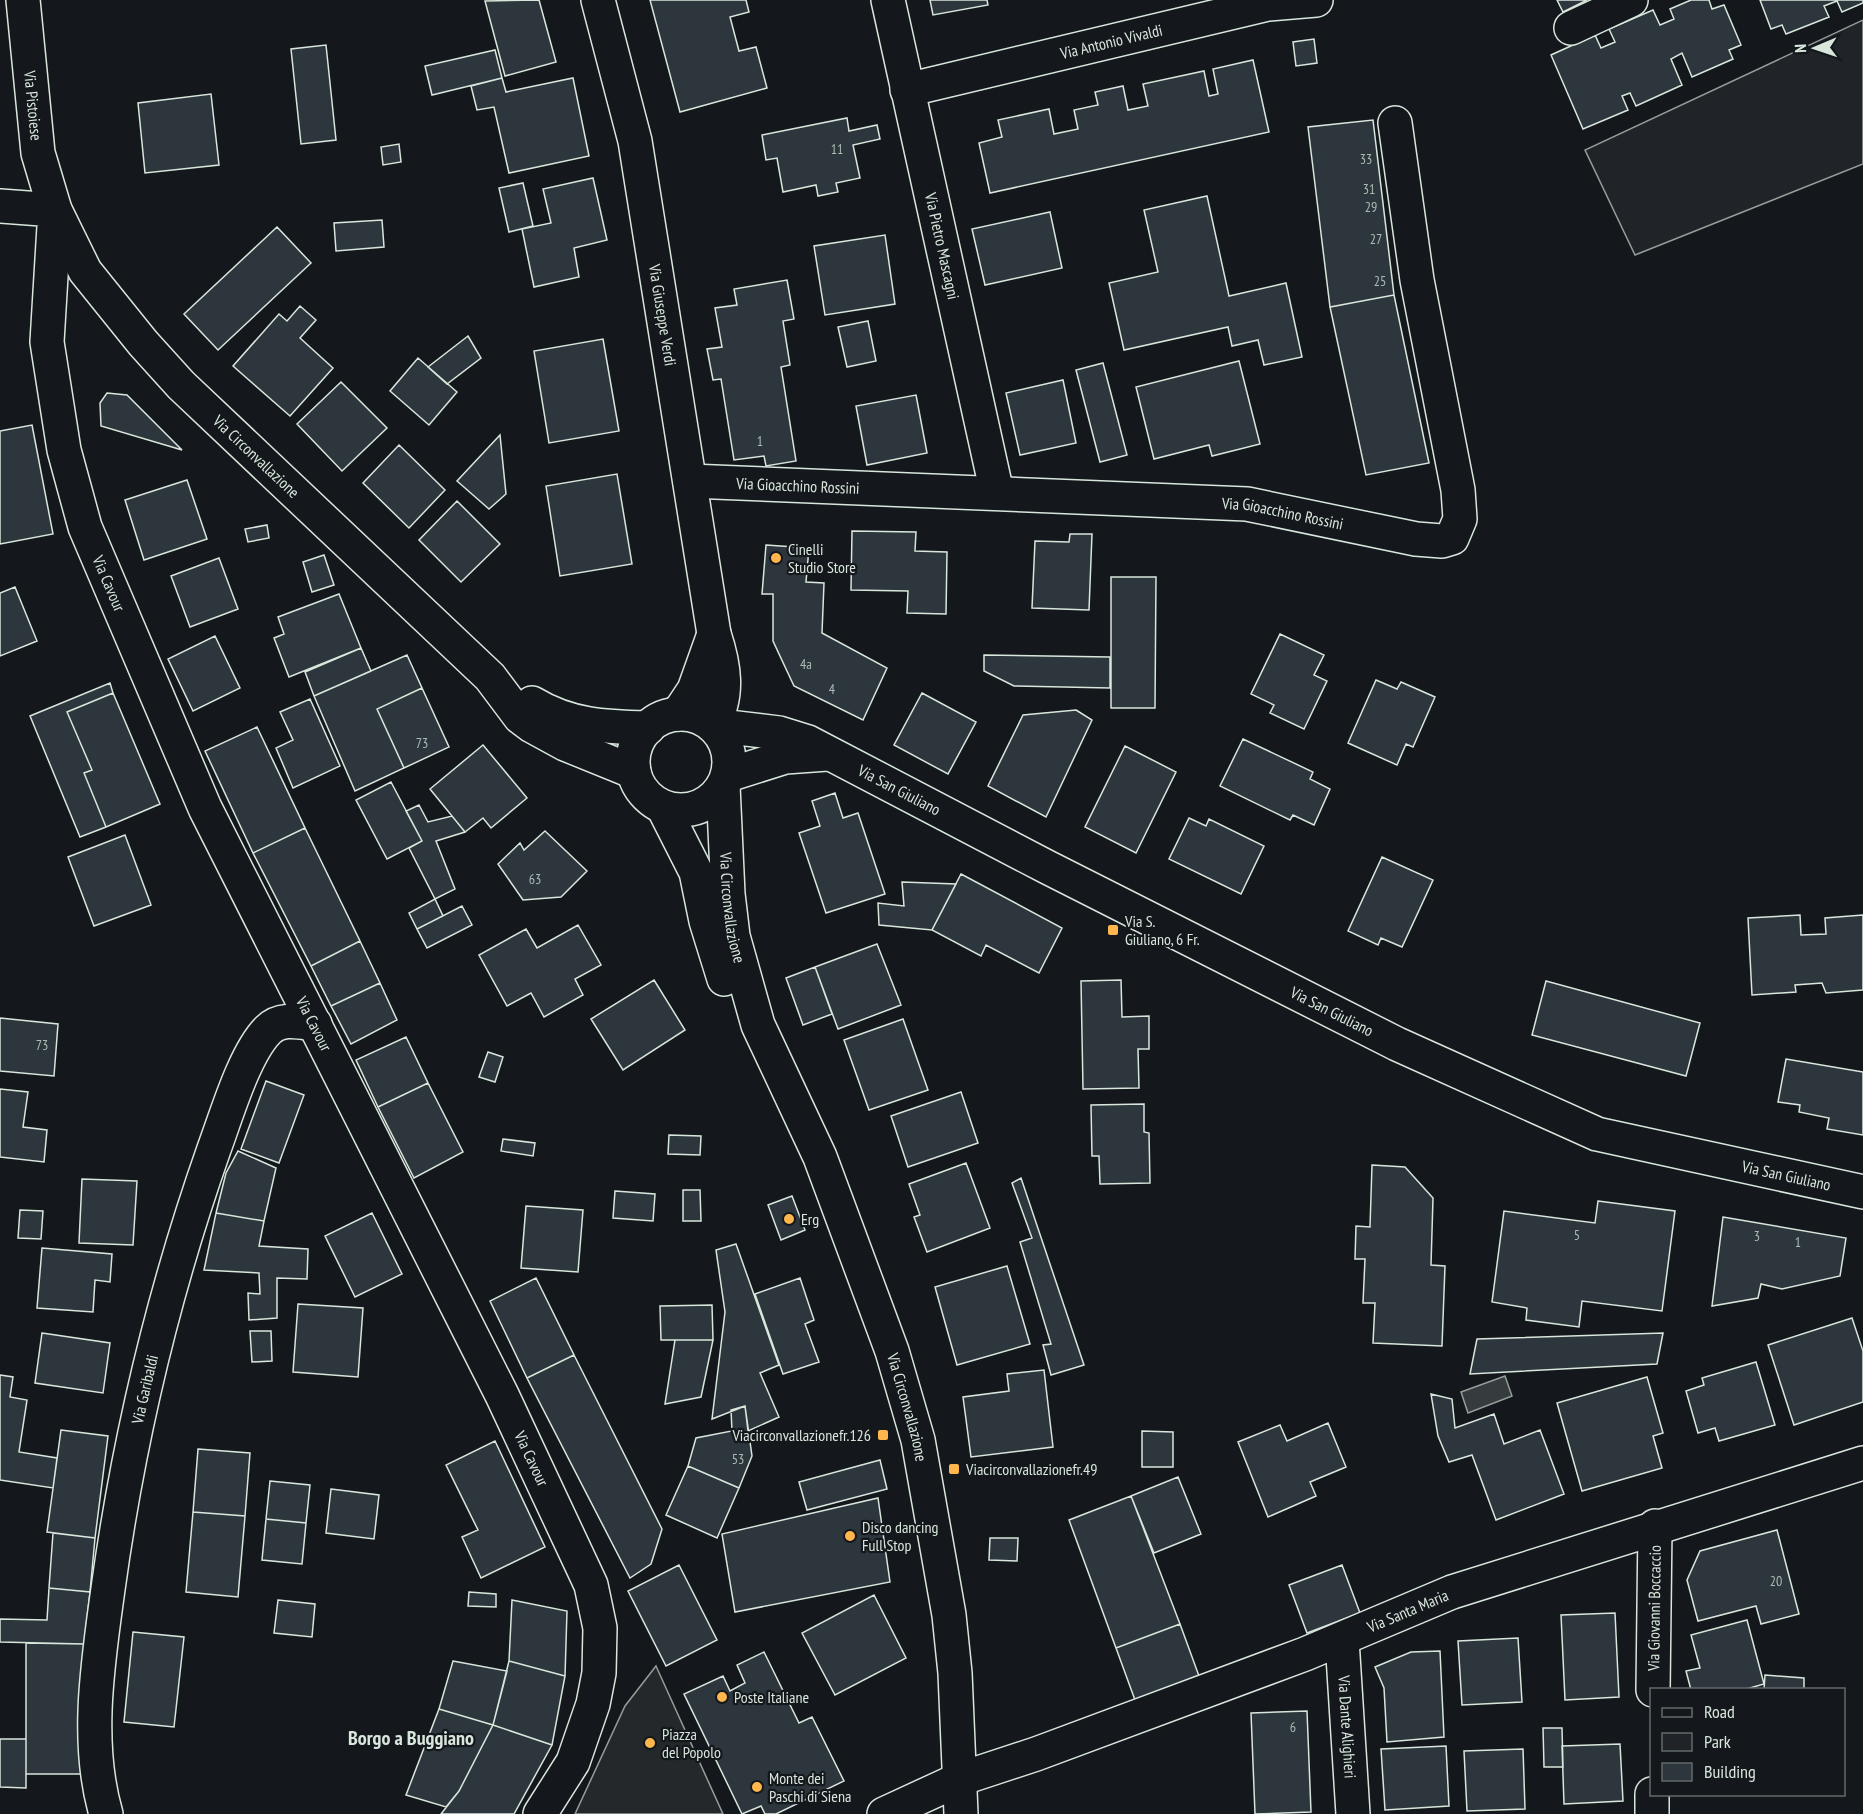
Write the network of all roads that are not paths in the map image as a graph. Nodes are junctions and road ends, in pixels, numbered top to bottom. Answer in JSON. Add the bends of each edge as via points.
{"nodes":[{"id":1,"x":23,"y":0,"type":"edge"},
{"id":2,"x":598,"y":0,"type":"edge"},
{"id":3,"x":888,"y":0,"type":"edge"},
{"id":4,"x":1316,"y":0,"type":"edge"},
{"id":5,"x":1631,"y":0,"type":"edge"},
{"id":6,"x":1571,"y":28,"type":"dead end"},
{"id":7,"x":907,"y":90,"type":"junction"},
{"id":8,"x":1395,"y":123,"type":"dead end"},
{"id":9,"x":0,"y":206,"type":"edge"},
{"id":10,"x":55,"y":210,"type":"junction"},
{"id":11,"x":690,"y":481,"type":"junction"},
{"id":12,"x":997,"y":493,"type":"junction"},
{"id":13,"x":714,"y":634,"type":"junction"},
{"id":14,"x":490,"y":677,"type":"junction"},
{"id":15,"x":678,"y":714,"type":"junction"},
{"id":16,"x":712,"y":725,"type":"junction"},
{"id":17,"x":648,"y":728,"type":"junction"},
{"id":18,"x":828,"y":754,"type":"junction"},
{"id":19,"x":634,"y":772,"type":"junction"},
{"id":20,"x":726,"y":780,"type":"junction"},
{"id":21,"x":663,"y":807,"type":"junction"},
{"id":22,"x":315,"y":1024,"type":"junction"},
{"id":23,"x":758,"y":1026,"type":"junction"},
{"id":24,"x":1863,"y":1192,"type":"edge"},
{"id":25,"x":1863,"y":1463,"type":"edge"},
{"id":26,"x":1655,"y":1526,"type":"junction"},
{"id":27,"x":1342,"y":1640,"type":"junction"},
{"id":28,"x":1653,"y":1688,"type":"edge"},
{"id":29,"x":960,"y":1779,"type":"junction"},
{"id":30,"x":1652,"y":1796,"type":"edge"},
{"id":31,"x":106,"y":1814,"type":"edge"},
{"id":32,"x":540,"y":1814,"type":"edge"},
{"id":33,"x":884,"y":1814,"type":"edge"},
{"id":34,"x":961,"y":1814,"type":"edge"},
{"id":35,"x":1353,"y":1814,"type":"edge"},
{"id":36,"x":1652,"y":1814,"type":"edge"}],
"edges":[{"from":1,"to":10,"type":"street","name":"Via Pistoiese","via":[[38,153]]},
{"from":2,"to":11,"type":"street","name":"Via Giuseppe Verdi","via":[[635,141]]},
{"from":3,"to":7,"type":"street","name":"Via Pietro Mascagni"},
{"from":4,"to":7,"type":"street","name":"Via Antonio Vivaldi","via":[[1268,4]]},
{"from":5,"to":6,"type":"street"},
{"from":7,"to":12,"type":"street","name":"Via Pietro Mascagni"},
{"from":8,"to":12,"type":"street","name":"Via Gioacchino Rossini","via":[[1415,270],[1458,490],[1460,519],[1452,538],[1416,539],[1266,506]]},
{"from":9,"to":10,"type":"street"},
{"from":10,"to":14,"type":"street","name":"Via Circonvallazione","via":[[85,271],[181,385]]},
{"from":10,"to":22,"type":"street","name":"Via Cavour","via":[[47,342],[63,450],[85,527],[205,808]]},
{"from":11,"to":12,"type":"street","name":"Via Gioacchino Rossini"},
{"from":11,"to":13,"type":"street","name":"Via Giuseppe Verdi"},
{"from":13,"to":15,"type":"street","name":"Via Giuseppe Verdi","via":[[694,690]]},
{"from":13,"to":16,"type":"street","name":"Via Giuseppe Verdi","via":[[724,683],[722,706]]},
{"from":14,"to":17,"type":"street","name":"Via Circonvallazione","via":[[537,706],[573,722]]},
{"from":14,"to":19,"type":"street","name":"Via Circonvallazione","via":[[520,717],[532,726]]},
{"from":15,"to":16,"type":"street","via":[[696,716]]},
{"from":15,"to":17,"type":"street","name":"Via Circonvallazione"},
{"from":16,"to":18,"type":"street","name":"Via San Giuliano","via":[[791,736]]},
{"from":16,"to":20,"type":"street","name":"Via Circonvallazione","via":[[729,753]]},
{"from":17,"to":19,"type":"street","via":[[634,753]]},
{"from":18,"to":20,"type":"street","via":[[785,757]]},
{"from":18,"to":24,"type":"street","name":"Via San Giuliano","via":[[1397,1044],[1597,1134]]},
{"from":19,"to":21,"type":"street","name":"Via Circonvallazione","via":[[646,794]]},
{"from":20,"to":21,"type":"street","via":[[710,801],[692,809]]},
{"from":20,"to":23,"type":"street","name":"Via Circonvallazione","via":[[728,894],[733,936]]},
{"from":21,"to":23,"type":"street","name":"Via Circonvallazione","via":[[696,872],[712,943],[728,989],[740,1010]]},
{"from":22,"to":31,"type":"street","name":"Via Garibaldi","via":[[288,1020],[270,1028],[259,1041],[232,1099],[199,1192],[156,1335],[130,1452],[102,1634],[95,1734],[97,1777]]},
{"from":22,"to":32,"type":"street","name":"Via Cavour","via":[[502,1395],[591,1585],[600,1628],[599,1673],[593,1704],[573,1761]]},
{"from":23,"to":29,"type":"street","name":"Via Circonvallazione","via":[[824,1167],[892,1351],[918,1440],[949,1615]]},
{"from":25,"to":26,"type":"street","name":"Via Santa Maria"},
{"from":26,"to":27,"type":"street","name":"Via Santa Maria","via":[[1452,1592]]},
{"from":26,"to":28,"type":"street","name":"Via Giovanni Boccaccio"},
{"from":27,"to":29,"type":"street","name":"Via Santa Maria"},
{"from":27,"to":35,"type":"street","name":"Via Dante Alighieri"},
{"from":29,"to":33,"type":"street","name":"Via Santa Maria"},
{"from":29,"to":34,"type":"street","name":"Via Circonvallazione"},
{"from":30,"to":36,"type":"street"}]}
